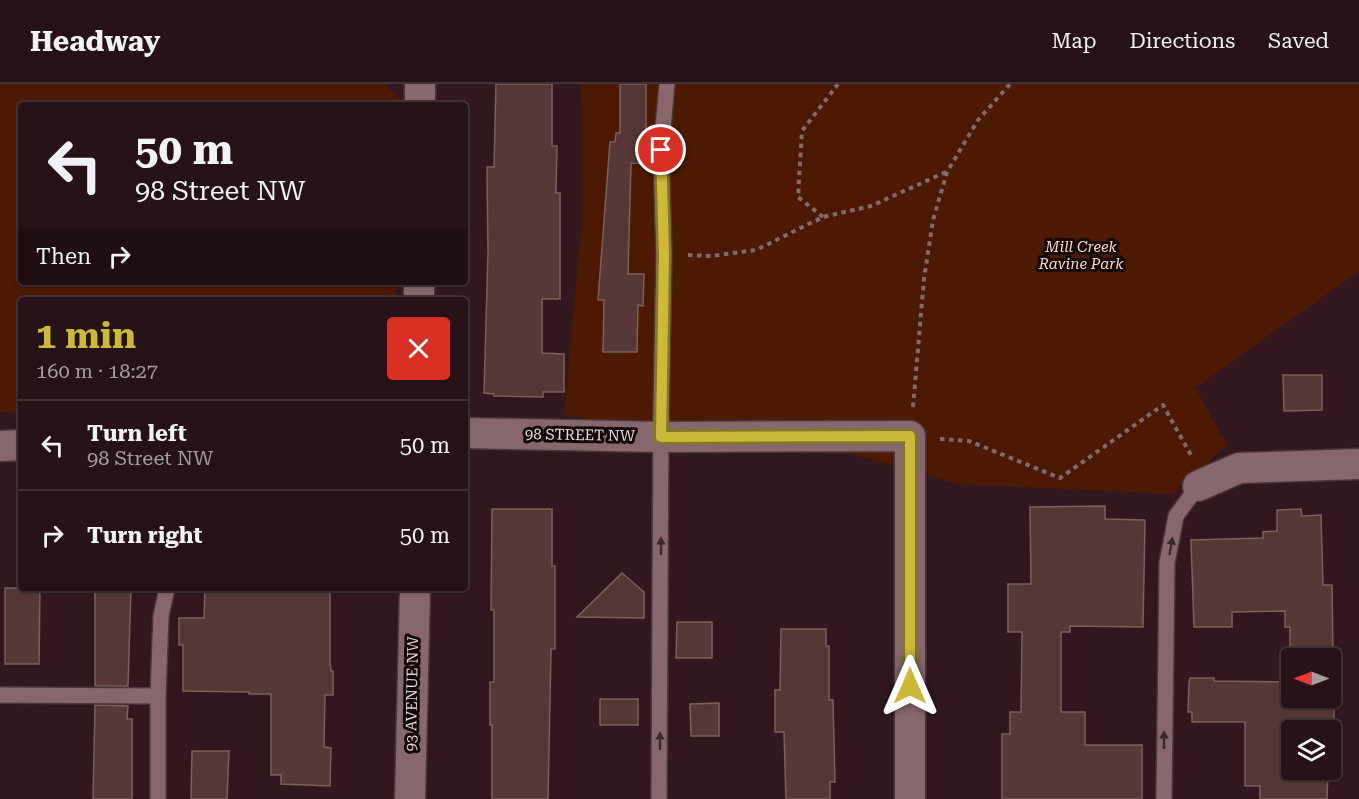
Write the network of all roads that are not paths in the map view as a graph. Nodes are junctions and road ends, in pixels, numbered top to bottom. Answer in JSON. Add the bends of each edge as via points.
{"nodes":[{"id":1,"x":420,"y":84,"type":"edge"},
{"id":2,"x":667,"y":84,"type":"edge"},
{"id":3,"x":420,"y":102,"type":"edge"},
{"id":4,"x":468,"y":433,"type":"edge"},
{"id":5,"x":661,"y":437,"type":"junction"},
{"id":6,"x":18,"y":445,"type":"edge"},
{"id":7,"x":0,"y":446,"type":"edge"},
{"id":8,"x":1359,"y":464,"type":"edge"},
{"id":9,"x":1201,"y":485,"type":"joint"},
{"id":10,"x":166,"y":591,"type":"edge"},
{"id":11,"x":415,"y":591,"type":"edge"},
{"id":12,"x":0,"y":695,"type":"edge"},
{"id":13,"x":158,"y":696,"type":"junction"},
{"id":14,"x":158,"y":799,"type":"edge"},
{"id":15,"x":410,"y":799,"type":"edge"},
{"id":16,"x":659,"y":799,"type":"edge"},
{"id":17,"x":910,"y":799,"type":"edge"},
{"id":18,"x":1164,"y":799,"type":"edge"}],
"edges":[{"from":1,"to":3,"type":"street"},
{"from":2,"to":5,"type":"lane","via":[[661,150],[664,254]]},
{"from":4,"to":5,"type":"street","name":"98 STREET NW"},
{"from":16,"to":5,"type":"lane","one_way":true},
{"from":5,"to":17,"type":"street","name":"98 STREET NW","via":[[910,436]]},
{"from":6,"to":7,"type":"street"},
{"from":8,"to":9,"type":"street","via":[[1239,468]]},
{"from":18,"to":9,"type":"lane","one_way":true,"via":[[1167,563],[1176,516]]},
{"from":10,"to":13,"type":"lane","via":[[161,616]]},
{"from":11,"to":15,"type":"street","name":"93 AVENUE NW"},
{"from":12,"to":13,"type":"lane"},
{"from":13,"to":14,"type":"lane"}]}
